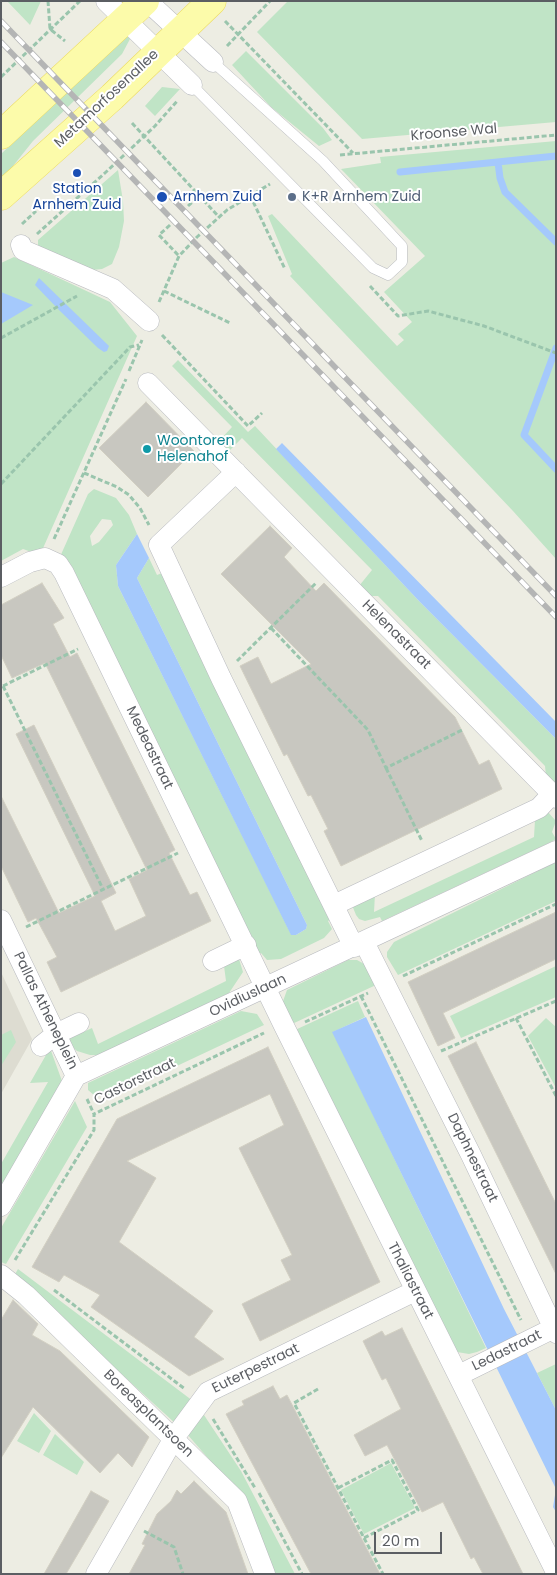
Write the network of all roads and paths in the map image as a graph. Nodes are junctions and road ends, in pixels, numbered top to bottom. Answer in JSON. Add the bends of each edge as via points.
{"nodes":[{"id":1,"x":48,"y":1,"type":"edge"},
{"id":2,"x":80,"y":1,"type":"edge"},
{"id":3,"x":106,"y":1,"type":"edge"},
{"id":4,"x":146,"y":1,"type":"edge"},
{"id":5,"x":212,"y":1,"type":"edge"},
{"id":6,"x":270,"y":1,"type":"edge"},
{"id":7,"x":126,"y":20,"type":"junction"},
{"id":8,"x":50,"y":29,"type":"junction"},
{"id":9,"x":180,"y":32,"type":"junction"},
{"id":10,"x":66,"y":42,"type":"dead end"},
{"id":11,"x":159,"y":52,"type":"junction"},
{"id":12,"x":213,"y":62,"type":"joint"},
{"id":13,"x":1,"y":77,"type":"edge"},
{"id":14,"x":192,"y":85,"type":"joint"},
{"id":15,"x":178,"y":99,"type":"dead end"},
{"id":16,"x":132,"y":123,"type":"dead end"},
{"id":17,"x":1,"y":135,"type":"edge"},
{"id":18,"x":556,"y":135,"type":"edge"},
{"id":19,"x":144,"y":136,"type":"junction"},
{"id":20,"x":270,"y":184,"type":"dead end"},
{"id":21,"x":250,"y":195,"type":"junction"},
{"id":22,"x":1,"y":196,"type":"edge"},
{"id":23,"x":199,"y":196,"type":"junction"},
{"id":24,"x":188,"y":206,"type":"dead end"},
{"id":25,"x":218,"y":217,"type":"junction"},
{"id":26,"x":170,"y":225,"type":"dead end"},
{"id":27,"x":21,"y":245,"type":"joint"},
{"id":28,"x":179,"y":256,"type":"junction"},
{"id":29,"x":285,"y":269,"type":"dead end"},
{"id":30,"x":164,"y":291,"type":"junction"},
{"id":31,"x":83,"y":293,"type":"dead end"},
{"id":32,"x":149,"y":322,"type":"junction"},
{"id":33,"x":230,"y":323,"type":"dead end"},
{"id":34,"x":1,"y":338,"type":"edge"},
{"id":35,"x":545,"y":348,"type":"dead end"},
{"id":36,"x":556,"y":353,"type":"edge"},
{"id":37,"x":148,"y":384,"type":"dead end"},
{"id":38,"x":262,"y":413,"type":"dead end"},
{"id":39,"x":236,"y":472,"type":"junction"},
{"id":40,"x":84,"y":473,"type":"junction"},
{"id":41,"x":1,"y":484,"type":"edge"},
{"id":42,"x":159,"y":545,"type":"junction"},
{"id":43,"x":46,"y":558,"type":"junction"},
{"id":44,"x":331,"y":569,"type":"junction"},
{"id":45,"x":1,"y":577,"type":"edge"},
{"id":46,"x":271,"y":628,"type":"junction"},
{"id":47,"x":97,"y":640,"type":"junction"},
{"id":48,"x":221,"y":678,"type":"junction"},
{"id":49,"x":2,"y":686,"type":"edge"},
{"id":50,"x":480,"y":721,"type":"junction"},
{"id":51,"x":386,"y":768,"type":"junction"},
{"id":52,"x":554,"y":796,"type":"edge"},
{"id":53,"x":196,"y":844,"type":"junction"},
{"id":54,"x":556,"y":851,"type":"edge"},
{"id":55,"x":431,"y":859,"type":"junction"},
{"id":56,"x":103,"y":889,"type":"junction"},
{"id":57,"x":556,"y":904,"type":"edge"},
{"id":58,"x":334,"y":905,"type":"junction"},
{"id":59,"x":5,"y":928,"type":"edge"},
{"id":60,"x":246,"y":945,"type":"junction"},
{"id":61,"x":359,"y":945,"type":"junction"},
{"id":62,"x":213,"y":961,"type":"dead end"},
{"id":63,"x":386,"y":984,"type":"junction"},
{"id":64,"x":266,"y":988,"type":"junction"},
{"id":65,"x":361,"y":996,"type":"junction"},
{"id":66,"x":556,"y":1001,"type":"edge"},
{"id":67,"x":516,"y":1018,"type":"junction"},
{"id":68,"x":79,"y":1023,"type":"dead end"},
{"id":69,"x":284,"y":1027,"type":"junction"},
{"id":70,"x":48,"y":1040,"type":"junction"},
{"id":71,"x":422,"y":1060,"type":"junction"},
{"id":72,"x":76,"y":1076,"type":"junction"},
{"id":73,"x":556,"y":1096,"type":"edge"},
{"id":74,"x":449,"y":1166,"type":"dead end"},
{"id":75,"x":444,"y":1168,"type":"junction"},
{"id":76,"x":1,"y":1206,"type":"edge"},
{"id":77,"x":4,"y":1276,"type":"edge"},
{"id":78,"x":415,"y":1291,"type":"junction"},
{"id":79,"x":521,"y":1321,"type":"dead end"},
{"id":80,"x":555,"y":1330,"type":"edge"},
{"id":81,"x":459,"y":1375,"type":"junction"},
{"id":82,"x":318,"y":1389,"type":"dead end"},
{"id":83,"x":174,"y":1438,"type":"junction"},
{"id":84,"x":338,"y":1488,"type":"junction"},
{"id":85,"x":126,"y":1521,"type":"junction"},
{"id":86,"x":364,"y":1538,"type":"junction"},
{"id":87,"x":556,"y":1572,"type":"edge"},
{"id":88,"x":96,"y":1574,"type":"edge"},
{"id":89,"x":183,"y":1574,"type":"edge"},
{"id":90,"x":265,"y":1574,"type":"edge"},
{"id":91,"x":383,"y":1574,"type":"edge"}],
"edges":[{"from":1,"to":8,"type":"path"},
{"from":2,"to":8,"type":"path"},
{"from":3,"to":7,"type":"street"},
{"from":4,"to":7,"type":"main road"},
{"from":4,"to":9,"type":"street"},
{"from":5,"to":9,"type":"main road","name":"Metamorfosenallee"},
{"from":6,"to":18,"type":"path","name":"Kroonse Wal","via":[[238,35],[354,153]]},
{"from":7,"to":11,"type":"street"},
{"from":7,"to":17,"type":"main road"},
{"from":8,"to":10,"type":"path"},
{"from":8,"to":13,"type":"path"},
{"from":9,"to":11,"type":"main road","name":"Metamorfosenallee"},
{"from":9,"to":12,"type":"street"},
{"from":11,"to":14,"type":"street"},
{"from":11,"to":22,"type":"main road","name":"Metamorfosenallee"},
{"from":12,"to":14,"type":"lane","via":[[323,161],[402,246],[402,262],[388,275],[373,268]]},
{"from":15,"to":19,"type":"path"},
{"from":16,"to":19,"type":"path"},
{"from":19,"to":23,"type":"path"},
{"from":19,"to":27,"type":"path","via":[[55,219]]},
{"from":20,"to":21,"type":"path"},
{"from":21,"to":25,"type":"path"},
{"from":21,"to":29,"type":"path"},
{"from":23,"to":24,"type":"path"},
{"from":23,"to":25,"type":"path"},
{"from":25,"to":28,"type":"path"},
{"from":26,"to":28,"type":"path","via":[[160,235]]},
{"from":27,"to":32,"type":"street","via":[[23,250],[113,290]]},
{"from":28,"to":30,"type":"path"},
{"from":30,"to":32,"type":"path"},
{"from":30,"to":33,"type":"path"},
{"from":31,"to":34,"type":"path"},
{"from":32,"to":38,"type":"path","via":[[248,426]]},
{"from":35,"to":36,"type":"path"},
{"from":37,"to":39,"type":"street","name":"Helenastraat"},
{"from":39,"to":42,"type":"street"},
{"from":39,"to":44,"type":"street","name":"Helenastraat"},
{"from":40,"to":41,"type":"path","via":[[140,345],[130,347]]},
{"from":40,"to":42,"type":"path","via":[[117,486],[129,495],[140,508]]},
{"from":40,"to":43,"type":"path"},
{"from":42,"to":48,"type":"street"},
{"from":43,"to":45,"type":"street","via":[[30,562]]},
{"from":43,"to":47,"type":"street","name":"Medeastraat","via":[[58,564],[64,573]]},
{"from":44,"to":46,"type":"path"},
{"from":44,"to":50,"type":"street","name":"Helenastraat"},
{"from":46,"to":48,"type":"path"},
{"from":46,"to":51,"type":"path","via":[[368,730]]},
{"from":47,"to":49,"type":"path"},
{"from":47,"to":53,"type":"street","name":"Medeastraat"},
{"from":48,"to":58,"type":"street"},
{"from":49,"to":56,"type":"path"},
{"from":50,"to":51,"type":"path"},
{"from":50,"to":52,"type":"street","name":"Helenastraat"},
{"from":51,"to":55,"type":"path"},
{"from":52,"to":55,"type":"street","via":[[538,808]]},
{"from":53,"to":56,"type":"path"},
{"from":53,"to":60,"type":"street","name":"Medeastraat"},
{"from":54,"to":61,"type":"street","name":"Ovidiuslaan"},
{"from":55,"to":58,"type":"street"},
{"from":56,"to":59,"type":"path"},
{"from":57,"to":63,"type":"path"},
{"from":58,"to":61,"type":"street"},
{"from":59,"to":70,"type":"street","name":"Pallas Atheneplein"},
{"from":60,"to":62,"type":"street"},
{"from":60,"to":64,"type":"street","name":"Medeastraat"},
{"from":61,"to":63,"type":"street","name":"Daphnestraat"},
{"from":61,"to":64,"type":"street","name":"Ovidiuslaan"},
{"from":63,"to":65,"type":"path"},
{"from":63,"to":71,"type":"street","name":"Daphnestraat"},
{"from":64,"to":69,"type":"street","name":"Thaliastraat"},
{"from":64,"to":72,"type":"street","name":"Ovidiuslaan"},
{"from":65,"to":69,"type":"path"},
{"from":65,"to":75,"type":"path"},
{"from":66,"to":67,"type":"path"},
{"from":67,"to":71,"type":"path"},
{"from":67,"to":73,"type":"path"},
{"from":68,"to":70,"type":"street"},
{"from":69,"to":77,"type":"path","name":"Castorstraat","via":[[94,1114],[94,1130]]},
{"from":69,"to":78,"type":"street","name":"Thaliastraat"},
{"from":70,"to":72,"type":"street","name":"Pallas Atheneplein"},
{"from":71,"to":80,"type":"street","name":"Daphnestraat"},
{"from":72,"to":76,"type":"street"},
{"from":74,"to":75,"type":"path"},
{"from":75,"to":79,"type":"path"},
{"from":77,"to":83,"type":"street","name":"Boreasplantsoen"},
{"from":78,"to":81,"type":"street","name":"Thaliastraat"},
{"from":78,"to":83,"type":"street","name":"Euterpestraat","via":[[208,1392]]},
{"from":80,"to":81,"type":"street","name":"Ledastraat"},
{"from":81,"to":87,"type":"street","name":"Thaliastraat"},
{"from":82,"to":84,"type":"path","via":[[294,1403]]},
{"from":83,"to":85,"type":"street","name":"Euterpestraat"},
{"from":83,"to":90,"type":"street","name":"Boreasplantsoen","via":[[237,1501]]},
{"from":84,"to":86,"type":"path"},
{"from":84,"to":86,"type":"path","via":[[392,1460],[418,1510]]},
{"from":85,"to":88,"type":"street","name":"Euterpestraat"},
{"from":85,"to":89,"type":"path","via":[[174,1547]]},
{"from":86,"to":91,"type":"path"}]}
